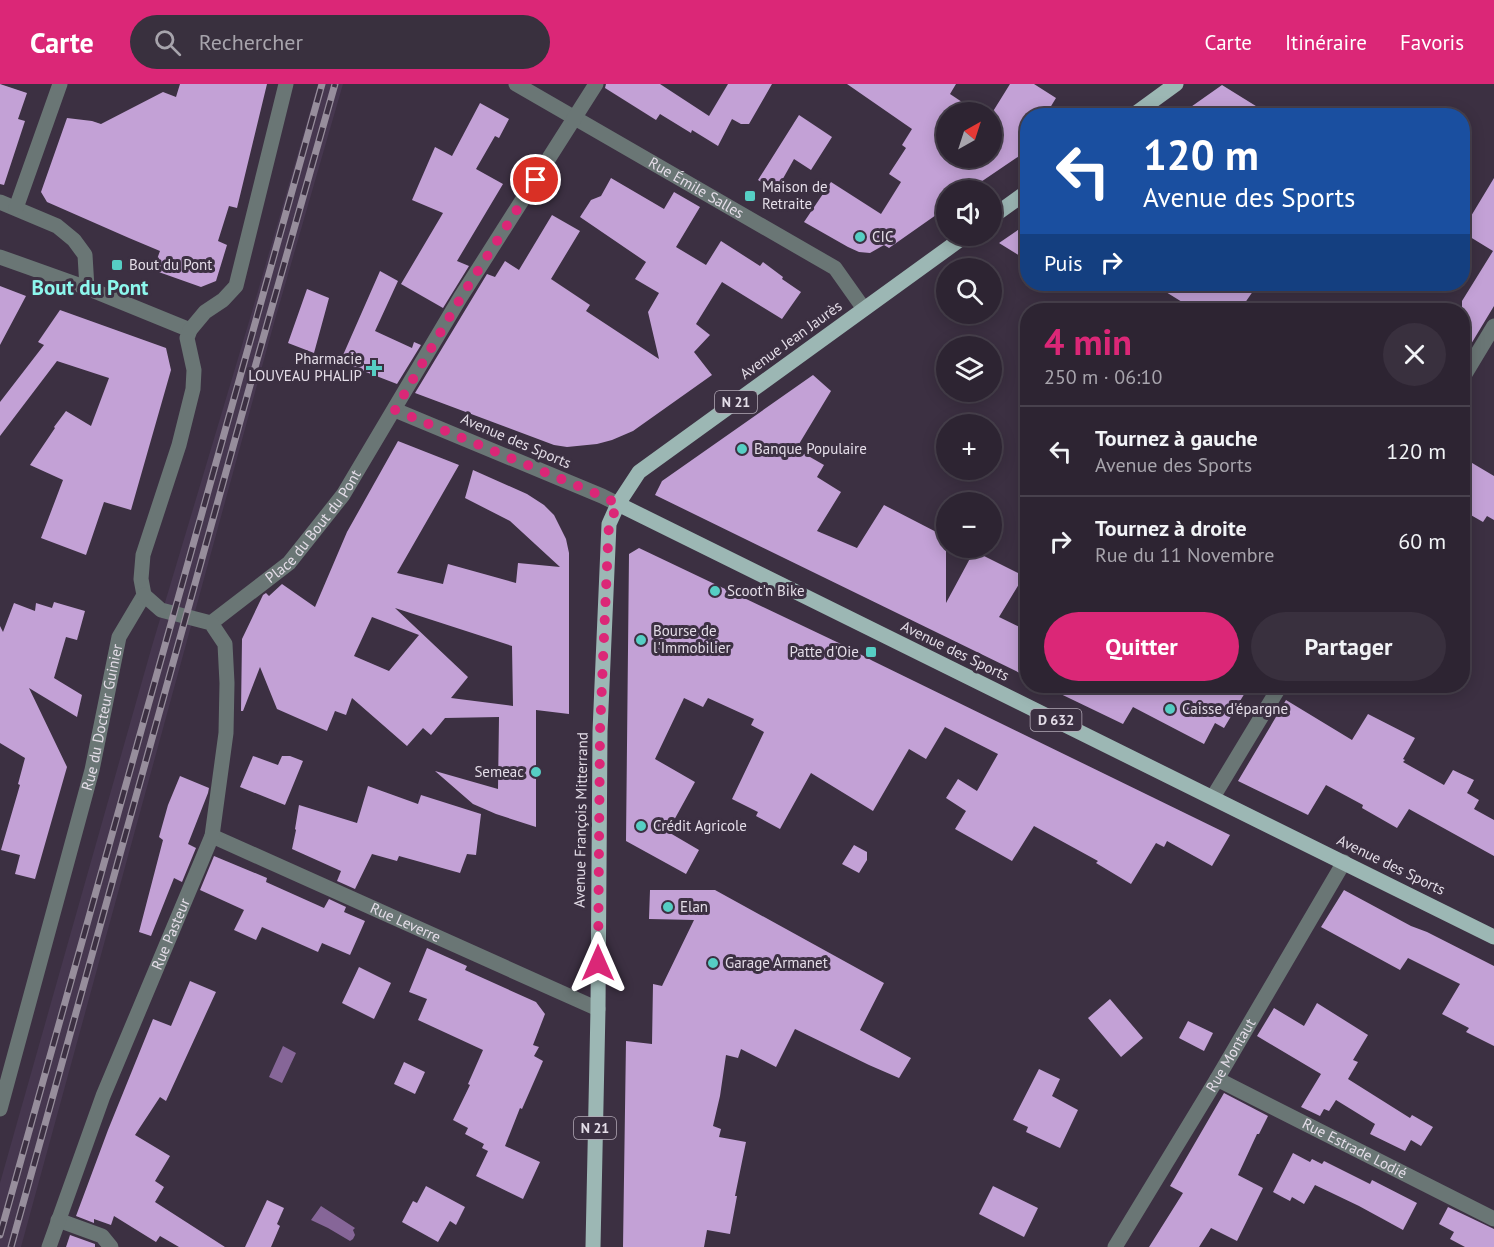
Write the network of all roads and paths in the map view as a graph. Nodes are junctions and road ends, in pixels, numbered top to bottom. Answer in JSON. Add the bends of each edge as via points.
{"nodes":[{"id":1,"x":60,"y":84,"type":"edge"},
{"id":2,"x":286,"y":84,"type":"edge"},
{"id":3,"x":516,"y":84,"type":"edge"},
{"id":4,"x":596,"y":84,"type":"edge"},
{"id":5,"x":1176,"y":84,"type":"edge"},
{"id":6,"x":1143,"y":108,"type":"edge"},
{"id":7,"x":575,"y":118,"type":"junction"},
{"id":8,"x":1020,"y":197,"type":"edge"},
{"id":9,"x":0,"y":202,"type":"edge"},
{"id":10,"x":16,"y":208,"type":"junction"},
{"id":11,"x":1002,"y":209,"type":"edge"},
{"id":12,"x":951,"y":246,"type":"edge"},
{"id":13,"x":0,"y":257,"type":"edge"},
{"id":14,"x":87,"y":288,"type":"junction"},
{"id":15,"x":864,"y":309,"type":"junction"},
{"id":16,"x":1494,"y":326,"type":"edge"},
{"id":17,"x":190,"y":330,"type":"junction"},
{"id":18,"x":1470,"y":366,"type":"edge"},
{"id":19,"x":395,"y":410,"type":"junction"},
{"id":20,"x":618,"y":504,"type":"junction"},
{"id":21,"x":144,"y":595,"type":"junction"},
{"id":22,"x":206,"y":622,"type":"junction"},
{"id":23,"x":1276,"y":693,"type":"edge"},
{"id":24,"x":1213,"y":797,"type":"junction"},
{"id":25,"x":212,"y":836,"type":"junction"},
{"id":26,"x":1344,"y":862,"type":"junction"},
{"id":27,"x":1494,"y":936,"type":"edge"},
{"id":28,"x":598,"y":1009,"type":"junction"},
{"id":29,"x":1217,"y":1079,"type":"junction"},
{"id":30,"x":0,"y":1109,"type":"edge"},
{"id":31,"x":1494,"y":1219,"type":"edge"},
{"id":32,"x":58,"y":1220,"type":"junction"},
{"id":33,"x":49,"y":1247,"type":"edge"},
{"id":34,"x":111,"y":1247,"type":"edge"},
{"id":35,"x":593,"y":1247,"type":"edge"},
{"id":36,"x":1115,"y":1247,"type":"edge"}],
"edges":[{"from":1,"to":10,"type":"street"},
{"from":2,"to":17,"type":"street","via":[[236,286]]},
{"from":3,"to":7,"type":"street","name":"Rue Émile Salles"},
{"from":4,"to":7,"type":"street","name":"Place du Bout du Pont"},
{"from":5,"to":6,"type":"main road"},
{"from":7,"to":15,"type":"street","name":"Rue Émile Salles","via":[[835,268]]},
{"from":7,"to":19,"type":"street","name":"Place du Bout du Pont"},
{"from":8,"to":11,"type":"main road"},
{"from":9,"to":10,"type":"street"},
{"from":10,"to":14,"type":"street","via":[[57,226],[74,240],[85,255]]},
{"from":12,"to":15,"type":"main road","name":"Avenue Jean Jaurès","number":"N 21"},
{"from":13,"to":14,"type":"street"},
{"from":14,"to":17,"type":"street"},
{"from":15,"to":20,"type":"main road","name":"Avenue Jean Jaurès","number":"N 21","via":[[639,472]]},
{"from":16,"to":18,"type":"street"},
{"from":17,"to":21,"type":"street","via":[[186,338],[194,370],[193,389],[143,555]]},
{"from":19,"to":20,"type":"street","name":"Avenue des Sports"},
{"from":19,"to":22,"type":"street","name":"Place du Bout du Pont","via":[[343,495],[289,563]]},
{"from":20,"to":24,"type":"main road","name":"Avenue des Sports","number":"D 632"},
{"from":20,"to":28,"type":"main road","name":"Avenue François Mitterrand","number":"N 21","via":[[609,524],[600,731]]},
{"from":21,"to":22,"type":"street","via":[[161,610]]},
{"from":21,"to":30,"type":"street","name":"Rue du Docteur Guinier","via":[[119,637],[92,770]]},
{"from":22,"to":25,"type":"street","name":"Rue Pasteur","via":[[225,644],[227,683],[226,733]]},
{"from":23,"to":24,"type":"street"},
{"from":24,"to":26,"type":"main road","name":"Avenue des Sports","number":"D 632"},
{"from":25,"to":28,"type":"street","name":"Rue Leverre"},
{"from":25,"to":32,"type":"street","name":"Rue Pasteur","via":[[103,1096]]},
{"from":26,"to":27,"type":"main road","name":"Avenue des Sports","number":"D 632"},
{"from":26,"to":29,"type":"street","name":"Rue Montaut"},
{"from":28,"to":35,"type":"main road","name":"Avenue François Mitterrand","number":"N 21"},
{"from":29,"to":31,"type":"street","name":"Rue Estrade Lodié"},
{"from":29,"to":36,"type":"street","name":"Rue Montaut"},
{"from":32,"to":33,"type":"street","name":"Rue Pasteur"},
{"from":32,"to":34,"type":"street","via":[[102,1236]]}]}
